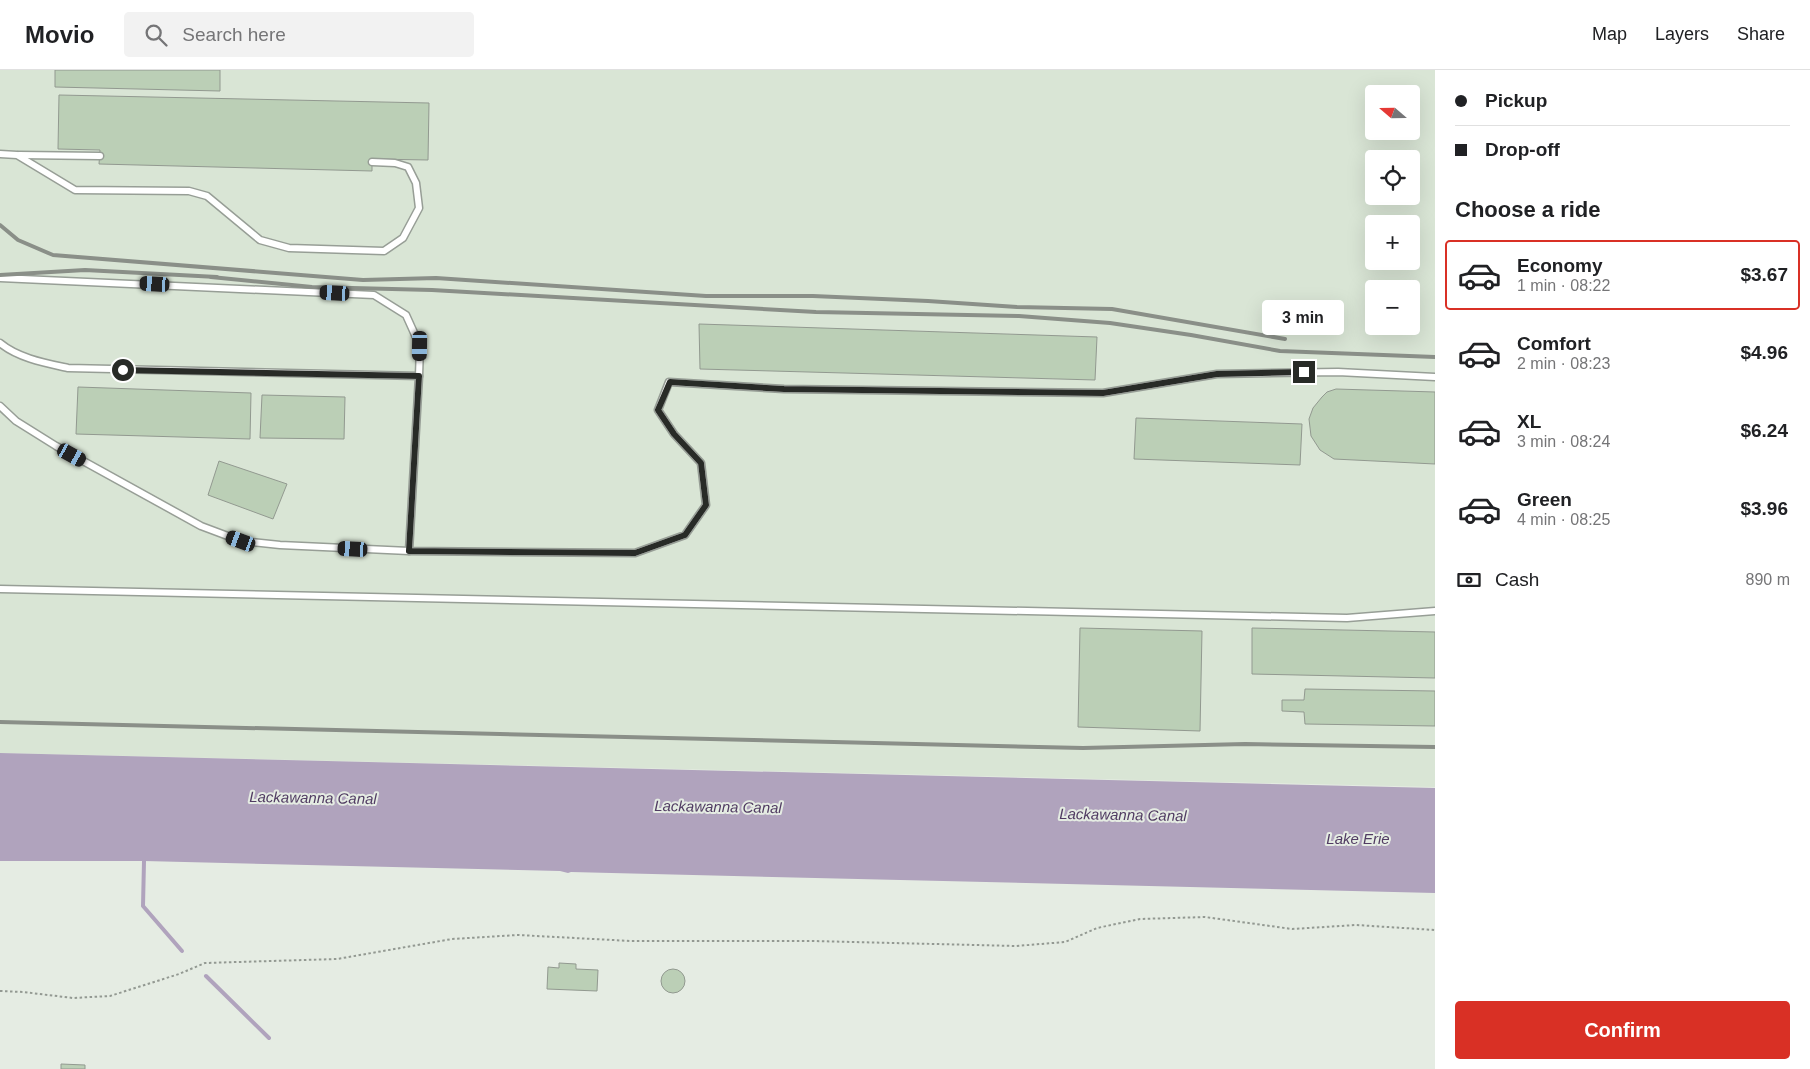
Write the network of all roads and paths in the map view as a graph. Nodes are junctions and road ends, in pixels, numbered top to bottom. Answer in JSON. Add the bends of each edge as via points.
{"nodes":[{"id":1,"x":0,"y":154,"type":"edge"},
{"id":2,"x":17,"y":155,"type":"junction"},
{"id":3,"x":100,"y":156,"type":"dead end"},
{"id":4,"x":372,"y":162,"type":"dead end"},
{"id":5,"x":0,"y":278,"type":"edge"},
{"id":6,"x":0,"y":343,"type":"edge"},
{"id":7,"x":419,"y":376,"type":"junction"},
{"id":8,"x":1435,"y":377,"type":"edge"},
{"id":9,"x":0,"y":406,"type":"edge"},
{"id":10,"x":409,"y":551,"type":"junction"},
{"id":11,"x":0,"y":589,"type":"edge"},
{"id":12,"x":1435,"y":611,"type":"edge"},
{"id":13,"x":1435,"y":930,"type":"edge"},
{"id":14,"x":0,"y":991,"type":"edge"}],
"edges":[{"from":1,"to":2,"type":"lane"},
{"from":2,"to":3,"type":"lane"},
{"from":2,"to":4,"type":"lane","via":[[75,190],[188,191],[207,196],[260,240],[290,248],[384,251],[403,238],[419,208],[416,183],[408,167]]},
{"from":5,"to":7,"type":"lane","via":[[374,295],[406,315],[420,346]]},
{"from":6,"to":7,"type":"lane","via":[[37,361],[68,368]]},
{"from":7,"to":10,"type":"lane"},
{"from":8,"to":10,"type":"lane","via":[[1338,372],[1217,374],[1103,393],[784,389],[670,382],[658,410],[674,434],[701,463],[706,505],[685,535],[635,553]]},
{"from":9,"to":10,"type":"lane","via":[[16,421],[56,446],[201,526],[241,541],[280,546]]},
{"from":11,"to":12,"type":"lane","via":[[1347,618]]},
{"from":13,"to":14,"type":"path","via":[[1356,925],[1292,929],[1205,917],[1140,919],[1097,928],[1065,942],[1016,946],[631,941],[518,935],[452,939],[337,959],[205,963],[110,996],[73,998]]}]}
